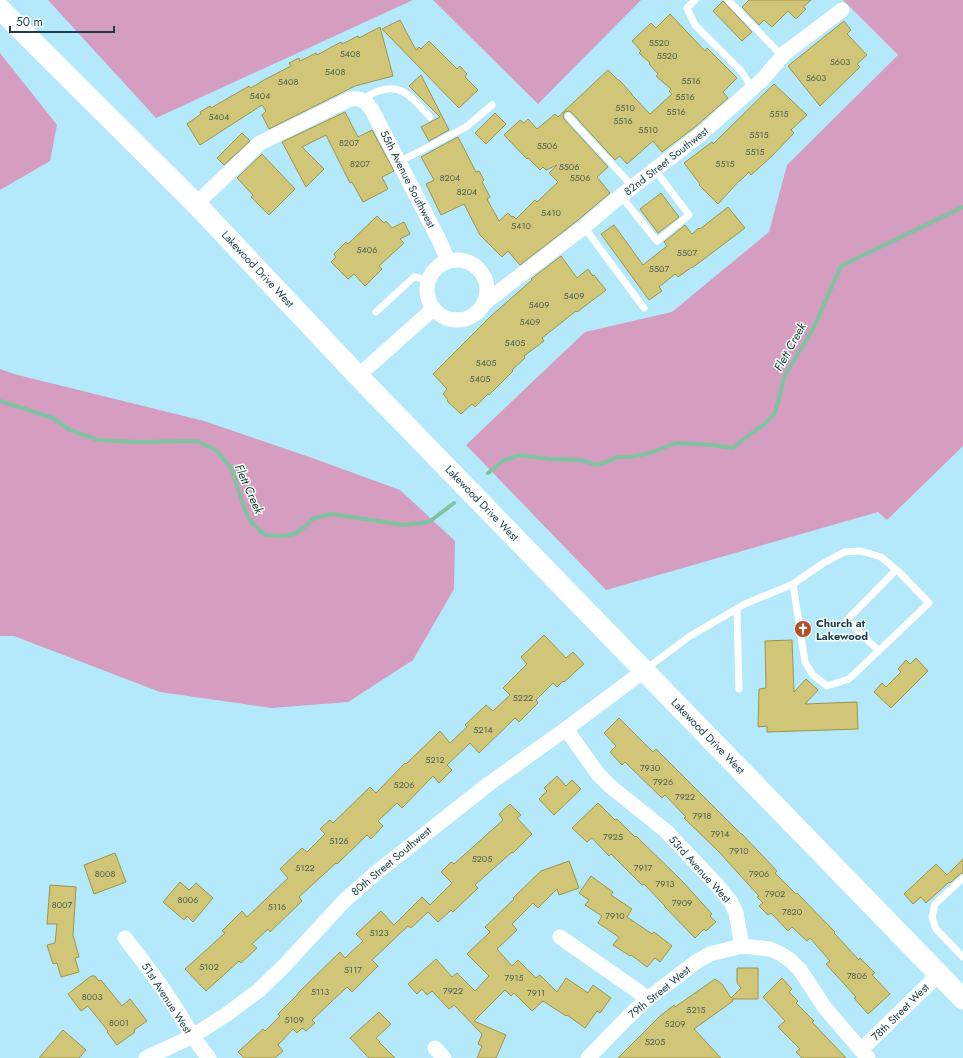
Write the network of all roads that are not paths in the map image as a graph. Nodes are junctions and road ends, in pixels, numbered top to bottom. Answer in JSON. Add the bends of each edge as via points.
{"nodes":[{"id":1,"x":695,"y":0,"type":"edge"},
{"id":2,"x":728,"y":0,"type":"edge"},
{"id":3,"x":0,"y":8,"type":"edge"},
{"id":4,"x":842,"y":10,"type":"dead end"},
{"id":5,"x":782,"y":57,"type":"junction"},
{"id":6,"x":752,"y":89,"type":"junction"},
{"id":7,"x":362,"y":100,"type":"junction"},
{"id":8,"x":492,"y":105,"type":"dead end"},
{"id":9,"x":568,"y":116,"type":"dead end"},
{"id":10,"x":430,"y":117,"type":"dead end"},
{"id":11,"x":400,"y":162,"type":"junction"},
{"id":12,"x":655,"y":170,"type":"junction"},
{"id":13,"x":633,"y":187,"type":"junction"},
{"id":14,"x":621,"y":196,"type":"junction"},
{"id":15,"x":196,"y":204,"type":"junction"},
{"id":16,"x":584,"y":227,"type":"junction"},
{"id":17,"x":448,"y":261,"type":"junction"},
{"id":18,"x":429,"y":280,"type":"junction"},
{"id":19,"x":483,"y":304,"type":"junction"},
{"id":20,"x":644,"y":308,"type":"dead end"},
{"id":21,"x":433,"y":309,"type":"junction"},
{"id":22,"x":376,"y":312,"type":"dead end"},
{"id":23,"x":358,"y":376,"type":"junction"},
{"id":24,"x":896,"y":570,"type":"junction"},
{"id":25,"x":793,"y":584,"type":"junction"},
{"id":26,"x":737,"y":609,"type":"junction"},
{"id":27,"x":879,"y":651,"type":"junction"},
{"id":28,"x":645,"y":670,"type":"junction"},
{"id":29,"x":739,"y":689,"type":"dead end"},
{"id":30,"x":566,"y":729,"type":"junction"},
{"id":31,"x":963,"y":878,"type":"edge"},
{"id":32,"x":560,"y":937,"type":"dead end"},
{"id":33,"x":125,"y":938,"type":"dead end"},
{"id":34,"x":742,"y":946,"type":"junction"},
{"id":35,"x":963,"y":957,"type":"edge"},
{"id":36,"x":939,"y":974,"type":"junction"},
{"id":37,"x":963,"y":999,"type":"edge"},
{"id":38,"x":646,"y":1000,"type":"junction"},
{"id":39,"x":193,"y":1036,"type":"junction"},
{"id":40,"x":865,"y":1054,"type":"edge"},
{"id":41,"x":146,"y":1058,"type":"edge"},
{"id":42,"x":209,"y":1058,"type":"edge"},
{"id":43,"x":588,"y":1058,"type":"edge"}],
"edges":[{"from":1,"to":6,"type":"lane","via":[[687,8],[695,24],[742,72]]},
{"from":2,"to":5,"type":"lane"},
{"from":3,"to":15,"type":"main road","name":"Lakewood Drive West"},
{"from":4,"to":5,"type":"street","name":"82nd Street Southwest"},
{"from":5,"to":6,"type":"street","name":"82nd Street Southwest"},
{"from":6,"to":12,"type":"street","name":"82nd Street Southwest","via":[[702,134]]},
{"from":7,"to":10,"type":"lane","via":[[376,92],[399,89],[408,94]]},
{"from":7,"to":11,"type":"street","name":"55th Avenue Southwest","via":[[372,110]]},
{"from":7,"to":15,"type":"street","via":[[350,99],[260,143]]},
{"from":8,"to":11,"type":"lane","via":[[466,127]]},
{"from":9,"to":13,"type":"lane"},
{"from":11,"to":17,"type":"street","name":"55th Avenue Southwest"},
{"from":12,"to":13,"type":"street","name":"82nd Street Southwest"},
{"from":12,"to":14,"type":"lane","via":[[689,215],[657,242]]},
{"from":13,"to":14,"type":"street","name":"82nd Street Southwest"},
{"from":14,"to":16,"type":"street","name":"82nd Street Southwest"},
{"from":15,"to":23,"type":"main road","name":"Lakewood Drive West"},
{"from":16,"to":19,"type":"street","name":"82nd Street Southwest"},
{"from":16,"to":20,"type":"lane"},
{"from":17,"to":18,"type":"street","via":[[440,265]]},
{"from":17,"to":19,"type":"street","via":[[468,262],[477,267],[486,284]]},
{"from":18,"to":21,"type":"street","via":[[427,290]]},
{"from":18,"to":22,"type":"lane","via":[[414,277]]},
{"from":19,"to":21,"type":"street","via":[[477,312],[460,320],[445,317]]},
{"from":21,"to":23,"type":"street"},
{"from":23,"to":28,"type":"main road","name":"Lakewood Drive West"},
{"from":24,"to":25,"type":"lane","via":[[881,557],[860,551],[844,552]]},
{"from":24,"to":27,"type":"lane","via":[[848,620]]},
{"from":24,"to":27,"type":"lane","via":[[929,603]]},
{"from":25,"to":26,"type":"lane"},
{"from":25,"to":27,"type":"lane","via":[[805,662],[813,675],[827,686],[849,679]]},
{"from":26,"to":28,"type":"lane","via":[[690,636]]},
{"from":26,"to":29,"type":"lane"},
{"from":28,"to":30,"type":"street","name":"80th Street Southwest"},
{"from":28,"to":36,"type":"main road","name":"Lakewood Drive West"},
{"from":30,"to":34,"type":"street","name":"53rd Avenue West","via":[[601,777],[666,831],[731,902],[736,913]]},
{"from":30,"to":39,"type":"street","name":"80th Street Southwest","via":[[490,783],[377,872],[344,901],[258,991]]},
{"from":31,"to":35,"type":"lane","via":[[935,904],[932,917],[936,929]]},
{"from":32,"to":38,"type":"street","via":[[639,992]]},
{"from":33,"to":39,"type":"street","name":"51st Avenue West","via":[[145,963]]},
{"from":34,"to":38,"type":"street","name":"79th Street West","via":[[710,954]]},
{"from":34,"to":40,"type":"street","via":[[770,949],[790,960],[800,970],[825,1008]]},
{"from":36,"to":37,"type":"main road","name":"Lakewood Drive West"},
{"from":36,"to":40,"type":"street","name":"78th Street West"},
{"from":38,"to":43,"type":"street","name":"79th Street West"},
{"from":39,"to":41,"type":"street","name":"80th Street Southwest"},
{"from":39,"to":42,"type":"street","name":"51st Avenue West"}]}
